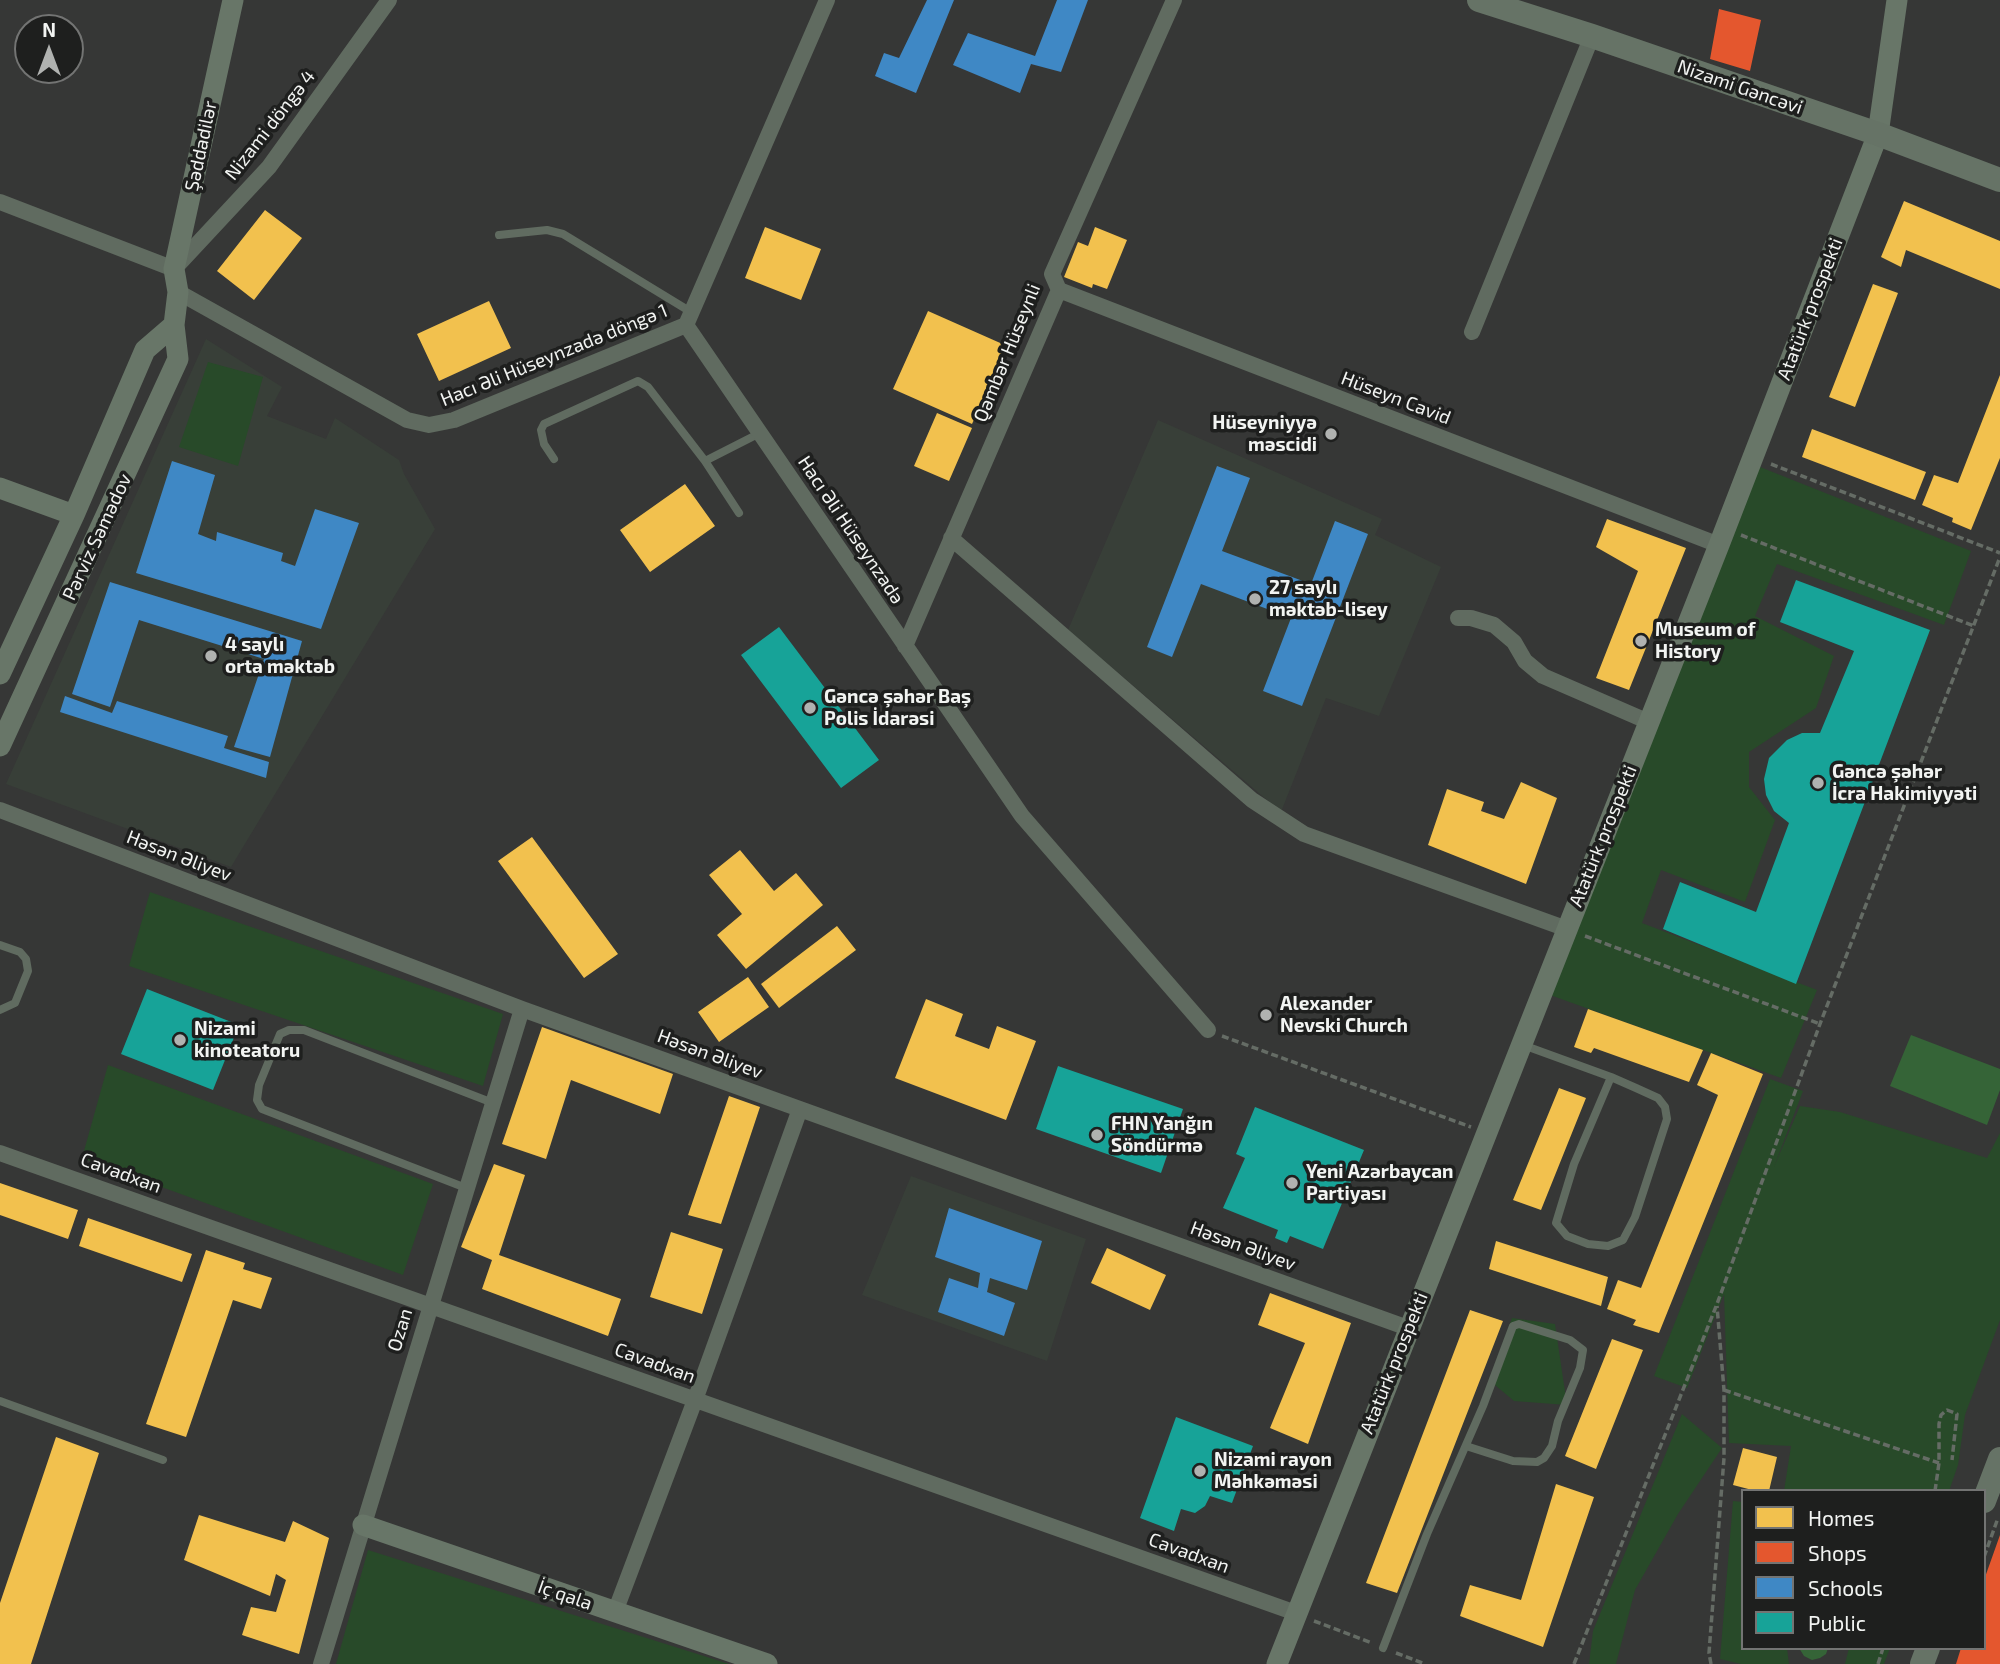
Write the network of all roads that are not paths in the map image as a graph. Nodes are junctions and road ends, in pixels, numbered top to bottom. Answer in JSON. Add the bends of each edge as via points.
{"nodes":[{"id":1,"x":233,"y":0,"type":"edge"},
{"id":2,"x":389,"y":0,"type":"edge"},
{"id":3,"x":827,"y":0,"type":"edge"},
{"id":4,"x":1174,"y":0,"type":"edge"},
{"id":5,"x":1479,"y":0,"type":"edge"},
{"id":6,"x":1898,"y":0,"type":"edge"},
{"id":7,"x":1592,"y":36,"type":"junction"},
{"id":8,"x":1878,"y":134,"type":"junction"},
{"id":9,"x":2000,"y":180,"type":"edge"},
{"id":10,"x":0,"y":202,"type":"edge"},
{"id":11,"x":499,"y":235,"type":"dead end"},
{"id":12,"x":174,"y":269,"type":"junction"},
{"id":13,"x":1059,"y":290,"type":"junction"},
{"id":14,"x":178,"y":292,"type":"junction"},
{"id":15,"x":689,"y":319,"type":"junction"},
{"id":16,"x":174,"y":325,"type":"junction"},
{"id":17,"x":1472,"y":332,"type":"dead end"},
{"id":18,"x":760,"y":433,"type":"junction"},
{"id":19,"x":555,"y":458,"type":"dead end"},
{"id":20,"x":705,"y":461,"type":"junction"},
{"id":21,"x":0,"y":488,"type":"edge"},
{"id":22,"x":739,"y":513,"type":"dead end"},
{"id":23,"x":74,"y":515,"type":"junction"},
{"id":24,"x":1722,"y":537,"type":"junction"},
{"id":25,"x":951,"y":538,"type":"junction"},
{"id":26,"x":1458,"y":618,"type":"dead end"},
{"id":27,"x":905,"y":646,"type":"junction"},
{"id":28,"x":0,"y":674,"type":"edge"},
{"id":29,"x":1648,"y":722,"type":"junction"},
{"id":30,"x":0,"y":746,"type":"edge"},
{"id":31,"x":0,"y":810,"type":"edge"},
{"id":32,"x":1567,"y":929,"type":"junction"},
{"id":33,"x":0,"y":945,"type":"edge"},
{"id":34,"x":522,"y":1009,"type":"junction"},
{"id":35,"x":0,"y":1010,"type":"edge"},
{"id":36,"x":1208,"y":1030,"type":"road end"},
{"id":37,"x":1521,"y":1045,"type":"junction"},
{"id":38,"x":1611,"y":1077,"type":"junction"},
{"id":39,"x":493,"y":1103,"type":"junction"},
{"id":40,"x":800,"y":1109,"type":"junction"},
{"id":41,"x":0,"y":1153,"type":"edge"},
{"id":42,"x":466,"y":1188,"type":"junction"},
{"id":43,"x":429,"y":1306,"type":"junction"},
{"id":44,"x":1408,"y":1328,"type":"junction"},
{"id":45,"x":695,"y":1400,"type":"junction"},
{"id":46,"x":0,"y":1401,"type":"edge"},
{"id":47,"x":1466,"y":1446,"type":"junction"},
{"id":48,"x":163,"y":1460,"type":"dead end"},
{"id":49,"x":1999,"y":1466,"type":"edge"},
{"id":50,"x":1986,"y":1496,"type":"edge"},
{"id":51,"x":363,"y":1525,"type":"junction"},
{"id":52,"x":615,"y":1612,"type":"junction"},
{"id":53,"x":1296,"y":1613,"type":"junction"},
{"id":54,"x":1383,"y":1648,"type":"road end"},
{"id":55,"x":321,"y":1664,"type":"edge"},
{"id":56,"x":767,"y":1664,"type":"edge"},
{"id":57,"x":1277,"y":1664,"type":"edge"}],
"edges":[{"from":1,"to":12,"type":"main road","name":"Şəddadilər"},
{"from":2,"to":12,"type":"street","name":"Nizami döngə 4","via":[[269,167]]},
{"from":3,"to":15,"type":"street"},
{"from":4,"to":13,"type":"street","name":"Qəmbər Hüseynli","via":[[1052,274]]},
{"from":5,"to":7,"type":"main road","name":"Nizami Gəncəvi"},
{"from":6,"to":8,"type":"main road","name":"Atatürk prospekti"},
{"from":7,"to":8,"type":"main road","name":"Nizami Gəncəvi"},
{"from":7,"to":17,"type":"street"},
{"from":8,"to":9,"type":"main road","name":"Nizami Gəncəvi"},
{"from":8,"to":24,"type":"main road","name":"Atatürk prospekti"},
{"from":10,"to":12,"type":"street"},
{"from":11,"to":15,"type":"lane","via":[[547,230],[563,234]]},
{"from":12,"to":14,"type":"main road","name":"Şəddadilər"},
{"from":13,"to":24,"type":"street","name":"Hüseyn Cavid"},
{"from":13,"to":25,"type":"street","name":"Qəmbər Hüseynli"},
{"from":14,"to":15,"type":"street","name":"Hacı Əli Hüseynzadə döngə 1","via":[[407,420],[429,425],[454,420]]},
{"from":14,"to":16,"type":"main road","name":"Pərviz Səmədov"},
{"from":15,"to":18,"type":"street","name":"Hacı Əli Hüseynzadə"},
{"from":16,"to":23,"type":"main road","name":"Pərviz Səmədov","via":[[145,350]]},
{"from":16,"to":30,"type":"main road","name":"Pərviz Səmədov","via":[[178,359]]},
{"from":18,"to":20,"type":"lane"},
{"from":18,"to":27,"type":"street","name":"Hacı Əli Hüseynzadə"},
{"from":19,"to":20,"type":"lane","via":[[544,443],[544,424],[638,381],[648,387]]},
{"from":20,"to":22,"type":"lane"},
{"from":21,"to":23,"type":"main road"},
{"from":23,"to":28,"type":"main road","name":"Pərviz Səmədov"},
{"from":24,"to":29,"type":"main road","name":"Atatürk prospekti"},
{"from":25,"to":27,"type":"street","name":"Qəmbər Hüseynli"},
{"from":25,"to":32,"type":"street","via":[[1252,800],[1304,834]]},
{"from":26,"to":29,"type":"street","via":[[1494,625],[1543,676]]},
{"from":27,"to":36,"type":"street","name":"Hacı Əli Hüseynzadə","via":[[1022,816]]},
{"from":29,"to":32,"type":"main road","name":"Atatürk prospekti"},
{"from":31,"to":34,"type":"street","name":"Həsən Əliyev"},
{"from":32,"to":37,"type":"main road","name":"Atatürk prospekti"},
{"from":33,"to":35,"type":"lane","via":[[20,952],[28,971],[15,1003]]},
{"from":34,"to":39,"type":"street","name":"Ozan"},
{"from":34,"to":40,"type":"street","name":"Həsən Əliyev"},
{"from":37,"to":38,"type":"lane"},
{"from":37,"to":44,"type":"main road","name":"Atatürk prospekti"},
{"from":38,"to":38,"type":"lane","via":[[1658,1098],[1667,1119],[1634,1217],[1623,1240],[1608,1246],[1567,1236],[1556,1223],[1574,1164]]},
{"from":39,"to":42,"type":"street","name":"Ozan"},
{"from":39,"to":42,"type":"lane","via":[[304,1030],[280,1034],[259,1084],[257,1100],[262,1109]]},
{"from":40,"to":44,"type":"street","name":"Həsən Əliyev"},
{"from":40,"to":45,"type":"street"},
{"from":41,"to":43,"type":"street","name":"Cavadxan"},
{"from":42,"to":43,"type":"street","name":"Ozan"},
{"from":43,"to":45,"type":"street","name":"Cavadxan"},
{"from":43,"to":51,"type":"street","name":"Ozan"},
{"from":44,"to":53,"type":"main road","name":"Atatürk prospekti"},
{"from":45,"to":52,"type":"street"},
{"from":45,"to":53,"type":"street","name":"Cavadxan"},
{"from":46,"to":48,"type":"lane"},
{"from":47,"to":47,"type":"lane","via":[[1513,1326],[1570,1340],[1583,1350],[1544,1458],[1513,1461]]},
{"from":47,"to":54,"type":"lane"},
{"from":49,"to":50,"type":"main road"},
{"from":51,"to":52,"type":"main road","name":"İç qala"},
{"from":51,"to":55,"type":"street","name":"Ozan"},
{"from":52,"to":56,"type":"main road","name":"İç qala"},
{"from":53,"to":57,"type":"main road","name":"Atatürk prospekti"}]}
